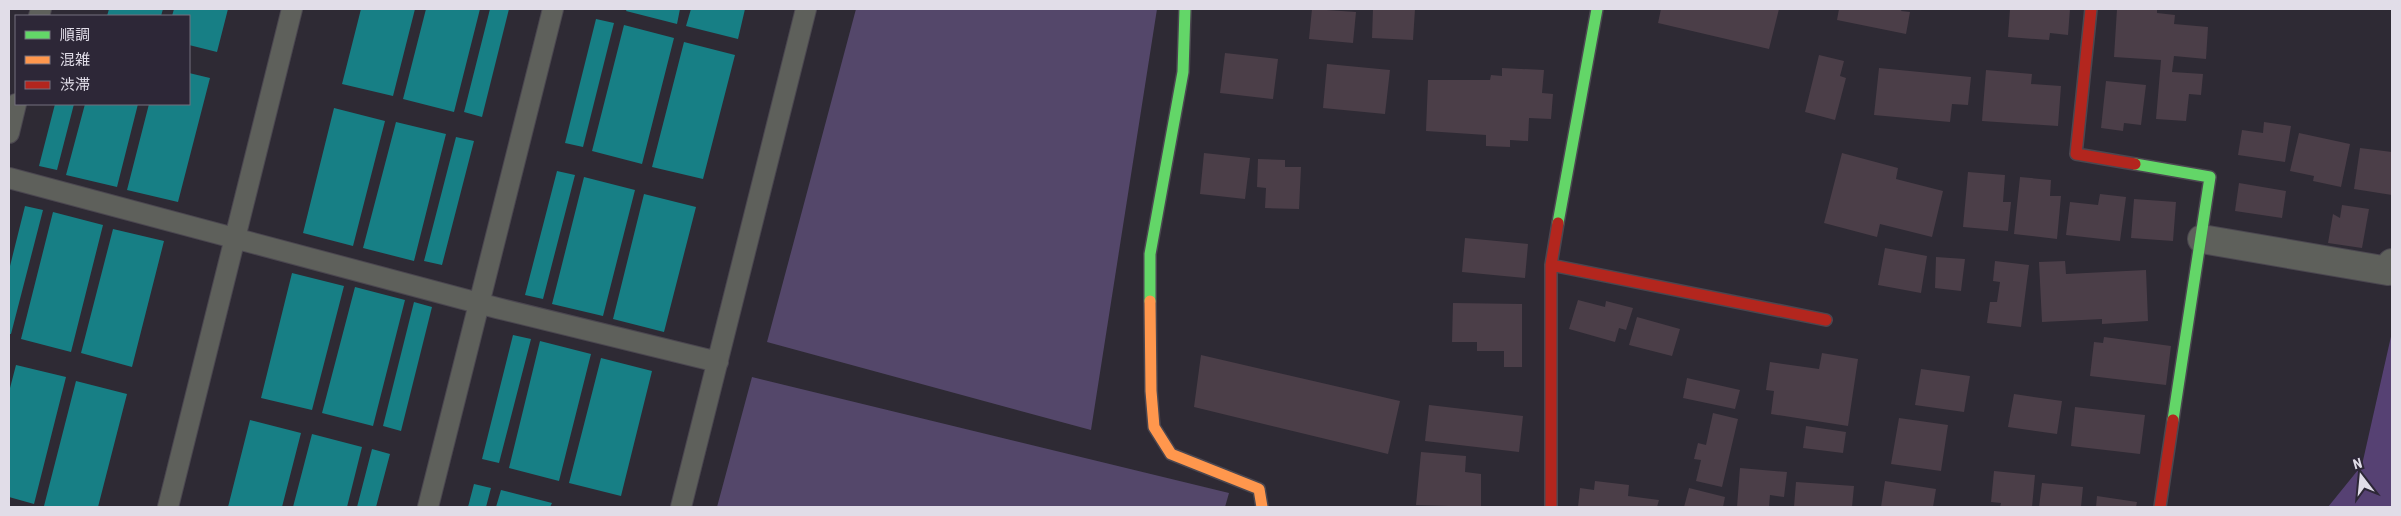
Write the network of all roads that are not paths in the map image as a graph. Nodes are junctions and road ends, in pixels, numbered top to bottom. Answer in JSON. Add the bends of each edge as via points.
{"nodes":[{"id":1,"x":292,"y":9,"type":"edge"},
{"id":2,"x":553,"y":9,"type":"edge"},
{"id":3,"x":806,"y":9,"type":"edge"},
{"id":4,"x":1185,"y":9,"type":"edge"},
{"id":5,"x":1597,"y":9,"type":"edge"},
{"id":6,"x":2091,"y":9,"type":"edge"},
{"id":7,"x":16,"y":105,"type":"edge"},
{"id":8,"x":9,"y":133,"type":"edge"},
{"id":9,"x":9,"y":178,"type":"edge"},
{"id":10,"x":236,"y":238,"type":"junction"},
{"id":11,"x":2202,"y":239,"type":"junction"},
{"id":12,"x":2392,"y":262,"type":"edge"},
{"id":13,"x":1551,"y":265,"type":"junction"},
{"id":14,"x":478,"y":303,"type":"junction"},
{"id":15,"x":1826,"y":320,"type":"dead end"},
{"id":16,"x":718,"y":362,"type":"junction"},
{"id":17,"x":168,"y":507,"type":"edge"},
{"id":18,"x":428,"y":507,"type":"edge"},
{"id":19,"x":681,"y":507,"type":"edge"},
{"id":20,"x":1262,"y":507,"type":"edge"},
{"id":21,"x":1551,"y":507,"type":"edge"},
{"id":22,"x":2160,"y":507,"type":"edge"}],
"edges":[{"from":1,"to":10,"type":"lane"},
{"from":2,"to":14,"type":"lane"},
{"from":3,"to":16,"type":"lane"},
{"from":4,"to":20,"type":"street","via":[[1183,72],[1150,254],[1154,427],[1171,454],[1259,489]]},
{"from":5,"to":13,"type":"street"},
{"from":6,"to":11,"type":"street","via":[[2076,154],[2210,177]]},
{"from":7,"to":8,"type":"lane"},
{"from":9,"to":10,"type":"lane"},
{"from":10,"to":14,"type":"lane"},
{"from":10,"to":17,"type":"lane"},
{"from":11,"to":12,"type":"street","via":[[2388,271]]},
{"from":11,"to":22,"type":"street"},
{"from":13,"to":15,"type":"street"},
{"from":13,"to":21,"type":"street"},
{"from":14,"to":16,"type":"lane"},
{"from":14,"to":18,"type":"lane"},
{"from":16,"to":19,"type":"lane"}]}
